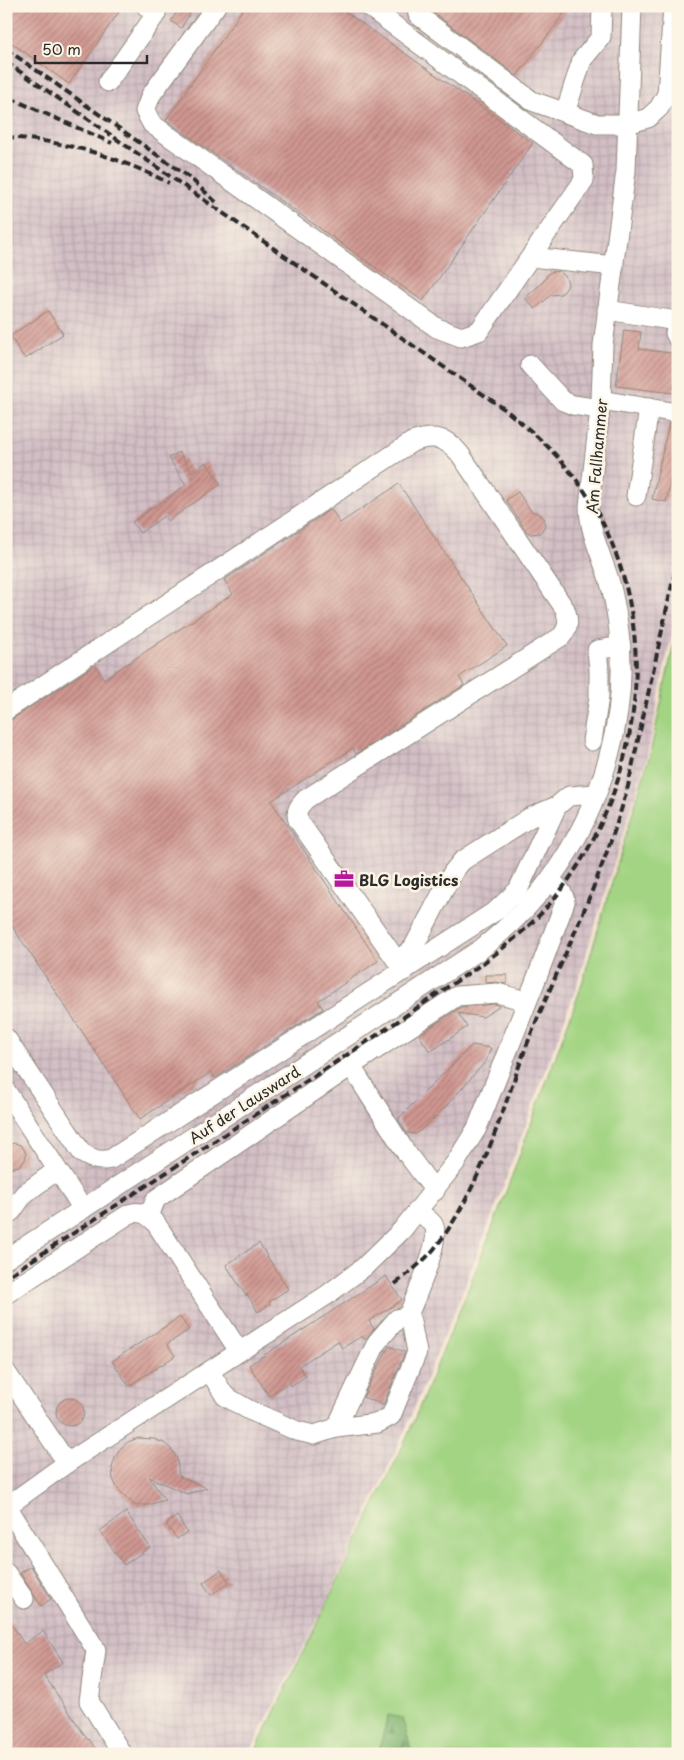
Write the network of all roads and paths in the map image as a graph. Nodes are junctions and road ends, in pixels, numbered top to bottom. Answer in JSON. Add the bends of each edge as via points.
{"nodes":[{"id":1,"x":146,"y":6,"type":"edge"},
{"id":2,"x":216,"y":6,"type":"edge"},
{"id":3,"x":368,"y":6,"type":"edge"},
{"id":4,"x":417,"y":6,"type":"edge"},
{"id":5,"x":602,"y":6,"type":"edge"},
{"id":6,"x":632,"y":6,"type":"edge"},
{"id":7,"x":673,"y":6,"type":"edge"},
{"id":8,"x":108,"y":82,"type":"dead end"},
{"id":9,"x":669,"y":109,"type":"edge"},
{"id":10,"x":566,"y":113,"type":"junction"},
{"id":11,"x":628,"y":124,"type":"junction"},
{"id":12,"x":531,"y":256,"type":"junction"},
{"id":13,"x":614,"y":266,"type":"junction"},
{"id":14,"x":607,"y":310,"type":"junction"},
{"id":15,"x":678,"y":339,"type":"edge"},
{"id":16,"x":530,"y":365,"type":"dead end"},
{"id":17,"x":601,"y":404,"type":"junction"},
{"id":18,"x":649,"y":408,"type":"junction"},
{"id":19,"x":678,"y":409,"type":"edge"},
{"id":20,"x":636,"y":496,"type":"dead end"},
{"id":21,"x":621,"y":646,"type":"junction"},
{"id":22,"x":6,"y":710,"type":"edge"},
{"id":23,"x":592,"y":741,"type":"dead end"},
{"id":24,"x":596,"y":794,"type":"junction"},
{"id":25,"x":557,"y":806,"type":"junction"},
{"id":26,"x":550,"y":880,"type":"junction"},
{"id":27,"x":481,"y":949,"type":"joint"},
{"id":28,"x":400,"y":966,"type":"junction"},
{"id":29,"x":526,"y":1001,"type":"junction"},
{"id":30,"x":6,"y":1038,"type":"edge"},
{"id":31,"x":351,"y":1066,"type":"junction"},
{"id":32,"x":6,"y":1091,"type":"edge"},
{"id":33,"x":58,"y":1170,"type":"junction"},
{"id":34,"x":435,"y":1191,"type":"junction"},
{"id":35,"x":84,"y":1209,"type":"junction"},
{"id":36,"x":418,"y":1212,"type":"junction"},
{"id":37,"x":6,"y":1215,"type":"edge"},
{"id":38,"x":149,"y":1216,"type":"junction"},
{"id":39,"x":6,"y":1259,"type":"edge"},
{"id":40,"x":6,"y":1294,"type":"edge"},
{"id":41,"x":408,"y":1316,"type":"junction"},
{"id":42,"x":239,"y":1351,"type":"junction"},
{"id":43,"x":6,"y":1372,"type":"edge"},
{"id":44,"x":210,"y":1372,"type":"junction"},
{"id":45,"x":336,"y":1428,"type":"junction"},
{"id":46,"x":68,"y":1463,"type":"junction"},
{"id":47,"x":6,"y":1506,"type":"edge"},
{"id":48,"x":6,"y":1573,"type":"edge"},
{"id":49,"x":24,"y":1599,"type":"dead end"},
{"id":50,"x":122,"y":1754,"type":"edge"}],
"edges":[{"from":1,"to":8,"type":"street","via":[[156,14]]},
{"from":2,"to":12,"type":"street","via":[[151,95],[145,110],[152,124],[437,328],[461,338],[479,331]]},
{"from":3,"to":12,"type":"street","via":[[584,165],[584,180]]},
{"from":4,"to":10,"type":"street","via":[[418,15],[532,101]]},
{"from":5,"to":10,"type":"street","via":[[601,37],[582,60]]},
{"from":6,"to":11,"type":"street","name":"Am Fallhammer"},
{"from":7,"to":9,"type":"street"},
{"from":9,"to":11,"type":"street"},
{"from":10,"to":11,"type":"street","via":[[597,124]]},
{"from":11,"to":13,"type":"street","name":"Am Fallhammer","via":[[625,180]]},
{"from":12,"to":13,"type":"street"},
{"from":13,"to":14,"type":"street","name":"Am Fallhammer"},
{"from":14,"to":15,"type":"street","via":[[677,321],[675,333]]},
{"from":14,"to":17,"type":"street","name":"Am Fallhammer"},
{"from":16,"to":17,"type":"street","via":[[563,401],[573,405]]},
{"from":17,"to":18,"type":"street"},
{"from":17,"to":21,"type":"street","name":"Am Fallhammer","via":[[589,513],[612,590]]},
{"from":18,"to":19,"type":"street","via":[[677,413]]},
{"from":18,"to":20,"type":"street"},
{"from":21,"to":23,"type":"street","via":[[597,650],[600,697]]},
{"from":21,"to":24,"type":"street","name":"Am Fallhammer","via":[[620,697],[614,736]]},
{"from":22,"to":28,"type":"street","via":[[412,442],[444,439],[460,454],[565,609],[568,625],[562,636],[306,799],[297,809],[298,820]]},
{"from":24,"to":25,"type":"street","via":[[569,796]]},
{"from":24,"to":26,"type":"street","name":"Am Fallhammer","via":[[576,838]]},
{"from":25,"to":28,"type":"street","via":[[529,818],[462,861]]},
{"from":25,"to":28,"type":"street","via":[[518,890],[497,910]]},
{"from":26,"to":27,"type":"street","name":"Am Fallhammer","via":[[506,929]]},
{"from":26,"to":29,"type":"street","via":[[561,890],[564,902]]},
{"from":27,"to":35,"type":"street","name":"Auf der Lausward"},
{"from":28,"to":30,"type":"street","via":[[122,1153],[103,1161],[82,1153]]},
{"from":29,"to":31,"type":"street","via":[[497,993],[457,996]]},
{"from":29,"to":34,"type":"street","via":[[477,1128]]},
{"from":31,"to":34,"type":"street","via":[[405,1152]]},
{"from":31,"to":38,"type":"street","via":[[156,1199]]},
{"from":32,"to":33,"type":"street"},
{"from":33,"to":35,"type":"street"},
{"from":33,"to":37,"type":"street","via":[[24,1194],[12,1212]]},
{"from":34,"to":36,"type":"street"},
{"from":35,"to":39,"type":"street","name":"Auf der Lausward"},
{"from":36,"to":41,"type":"street","via":[[434,1225],[435,1233],[433,1250]]},
{"from":36,"to":42,"type":"street","via":[[364,1267],[327,1295]]},
{"from":38,"to":40,"type":"street","via":[[136,1212],[129,1214]]},
{"from":38,"to":42,"type":"street"},
{"from":41,"to":45,"type":"street","via":[[398,1319],[377,1342]]},
{"from":41,"to":45,"type":"street","via":[[417,1352],[391,1416],[378,1423]]},
{"from":42,"to":44,"type":"street"},
{"from":43,"to":46,"type":"street"},
{"from":44,"to":45,"type":"street","via":[[225,1396],[248,1410],[314,1435]]},
{"from":44,"to":46,"type":"street"},
{"from":46,"to":47,"type":"street"},
{"from":47,"to":50,"type":"street","via":[[96,1650],[88,1702]]},
{"from":48,"to":49,"type":"street"}]}
